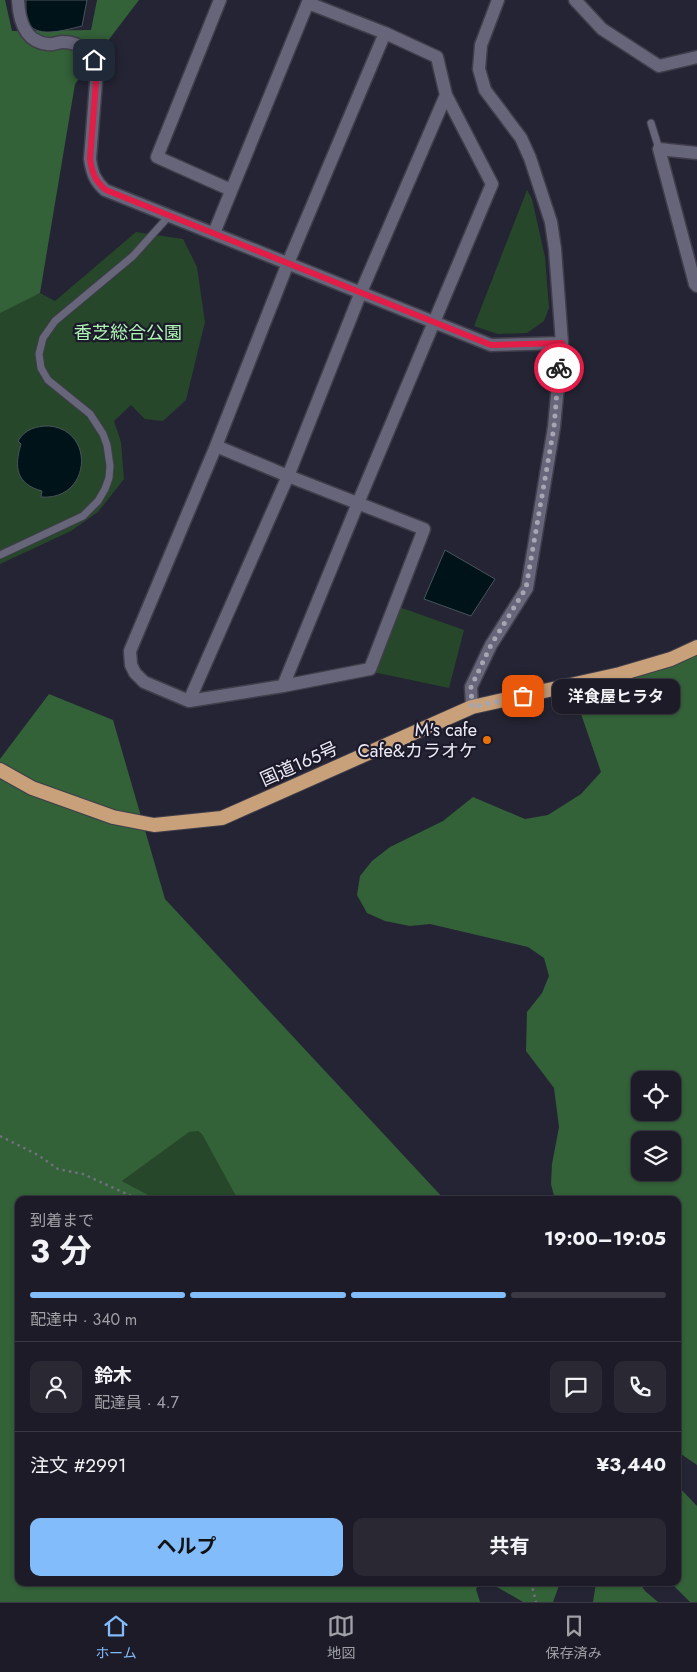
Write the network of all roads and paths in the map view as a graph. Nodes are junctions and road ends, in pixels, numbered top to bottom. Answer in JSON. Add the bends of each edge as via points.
{"nodes":[{"id":1,"x":18,"y":0,"type":"edge"},
{"id":2,"x":220,"y":0,"type":"edge"},
{"id":3,"x":576,"y":0,"type":"edge"},
{"id":4,"x":309,"y":1,"type":"edge"},
{"id":5,"x":494,"y":1,"type":"edge"},
{"id":6,"x":385,"y":33,"type":"junction"},
{"id":7,"x":697,"y":56,"type":"edge"},
{"id":8,"x":446,"y":95,"type":"junction"},
{"id":9,"x":652,"y":123,"type":"dead end"},
{"id":10,"x":659,"y":150,"type":"junction"},
{"id":11,"x":697,"y":153,"type":"edge"},
{"id":12,"x":231,"y":190,"type":"junction"},
{"id":13,"x":169,"y":216,"type":"junction"},
{"id":14,"x":214,"y":233,"type":"junction"},
{"id":15,"x":288,"y":263,"type":"junction"},
{"id":16,"x":697,"y":286,"type":"edge"},
{"id":17,"x":361,"y":292,"type":"junction"},
{"id":18,"x":433,"y":321,"type":"junction"},
{"id":19,"x":562,"y":343,"type":"junction"},
{"id":20,"x":216,"y":446,"type":"junction"},
{"id":21,"x":288,"y":476,"type":"junction"},
{"id":22,"x":358,"y":503,"type":"junction"},
{"id":23,"x":0,"y":555,"type":"edge"},
{"id":24,"x":697,"y":647,"type":"edge"},
{"id":25,"x":283,"y":686,"type":"junction"},
{"id":26,"x":189,"y":701,"type":"junction"},
{"id":27,"x":472,"y":707,"type":"junction"},
{"id":28,"x":0,"y":770,"type":"edge"},
{"id":29,"x":0,"y":1136,"type":"edge"},
{"id":30,"x":131,"y":1196,"type":"edge"},
{"id":31,"x":532,"y":1586,"type":"edge"},
{"id":32,"x":536,"y":1602,"type":"edge"}],
"edges":[{"from":1,"to":13,"type":"street","via":[[19,18],[30,36],[47,44],[77,44],[94,60],[97,69],[90,159],[98,184]]},
{"from":2,"to":12,"type":"street","via":[[157,157]]},
{"from":3,"to":7,"type":"street","via":[[602,29],[659,66]]},
{"from":4,"to":6,"type":"street"},
{"from":4,"to":12,"type":"street"},
{"from":5,"to":19,"type":"street","via":[[481,45],[479,69],[485,90],[521,138],[551,222]]},
{"from":6,"to":8,"type":"street","via":[[437,56]]},
{"from":6,"to":15,"type":"street"},
{"from":8,"to":17,"type":"street"},
{"from":8,"to":18,"type":"street","via":[[492,184]]},
{"from":9,"to":10,"type":"lane"},
{"from":10,"to":11,"type":"street"},
{"from":10,"to":16,"type":"street"},
{"from":12,"to":14,"type":"street"},
{"from":13,"to":14,"type":"street"},
{"from":13,"to":23,"type":"lane","via":[[133,256],[55,321],[43,338],[39,354],[41,368],[48,380],[90,414],[103,434],[108,445],[110,466],[105,489],[83,516]]},
{"from":14,"to":15,"type":"street"},
{"from":15,"to":17,"type":"street"},
{"from":15,"to":20,"type":"street"},
{"from":17,"to":18,"type":"street"},
{"from":17,"to":21,"type":"street"},
{"from":18,"to":19,"type":"street","via":[[491,345]]},
{"from":18,"to":22,"type":"street"},
{"from":19,"to":27,"type":"street","via":[[554,427],[526,588],[491,645],[471,687]]},
{"from":20,"to":21,"type":"street"},
{"from":20,"to":26,"type":"street","via":[[130,651],[130,665],[144,682]]},
{"from":21,"to":22,"type":"street"},
{"from":21,"to":26,"type":"street"},
{"from":22,"to":25,"type":"street"},
{"from":22,"to":25,"type":"street","via":[[424,529],[370,669]]},
{"from":24,"to":27,"type":"highway","name":"国道165号","via":[[620,674]]},
{"from":25,"to":26,"type":"street"},
{"from":27,"to":28,"type":"highway","name":"国道165号","via":[[222,818],[154,825],[113,817],[32,788]]},
{"from":29,"to":30,"type":"path","via":[[58,1169],[84,1174]]},
{"from":31,"to":32,"type":"path"}]}
